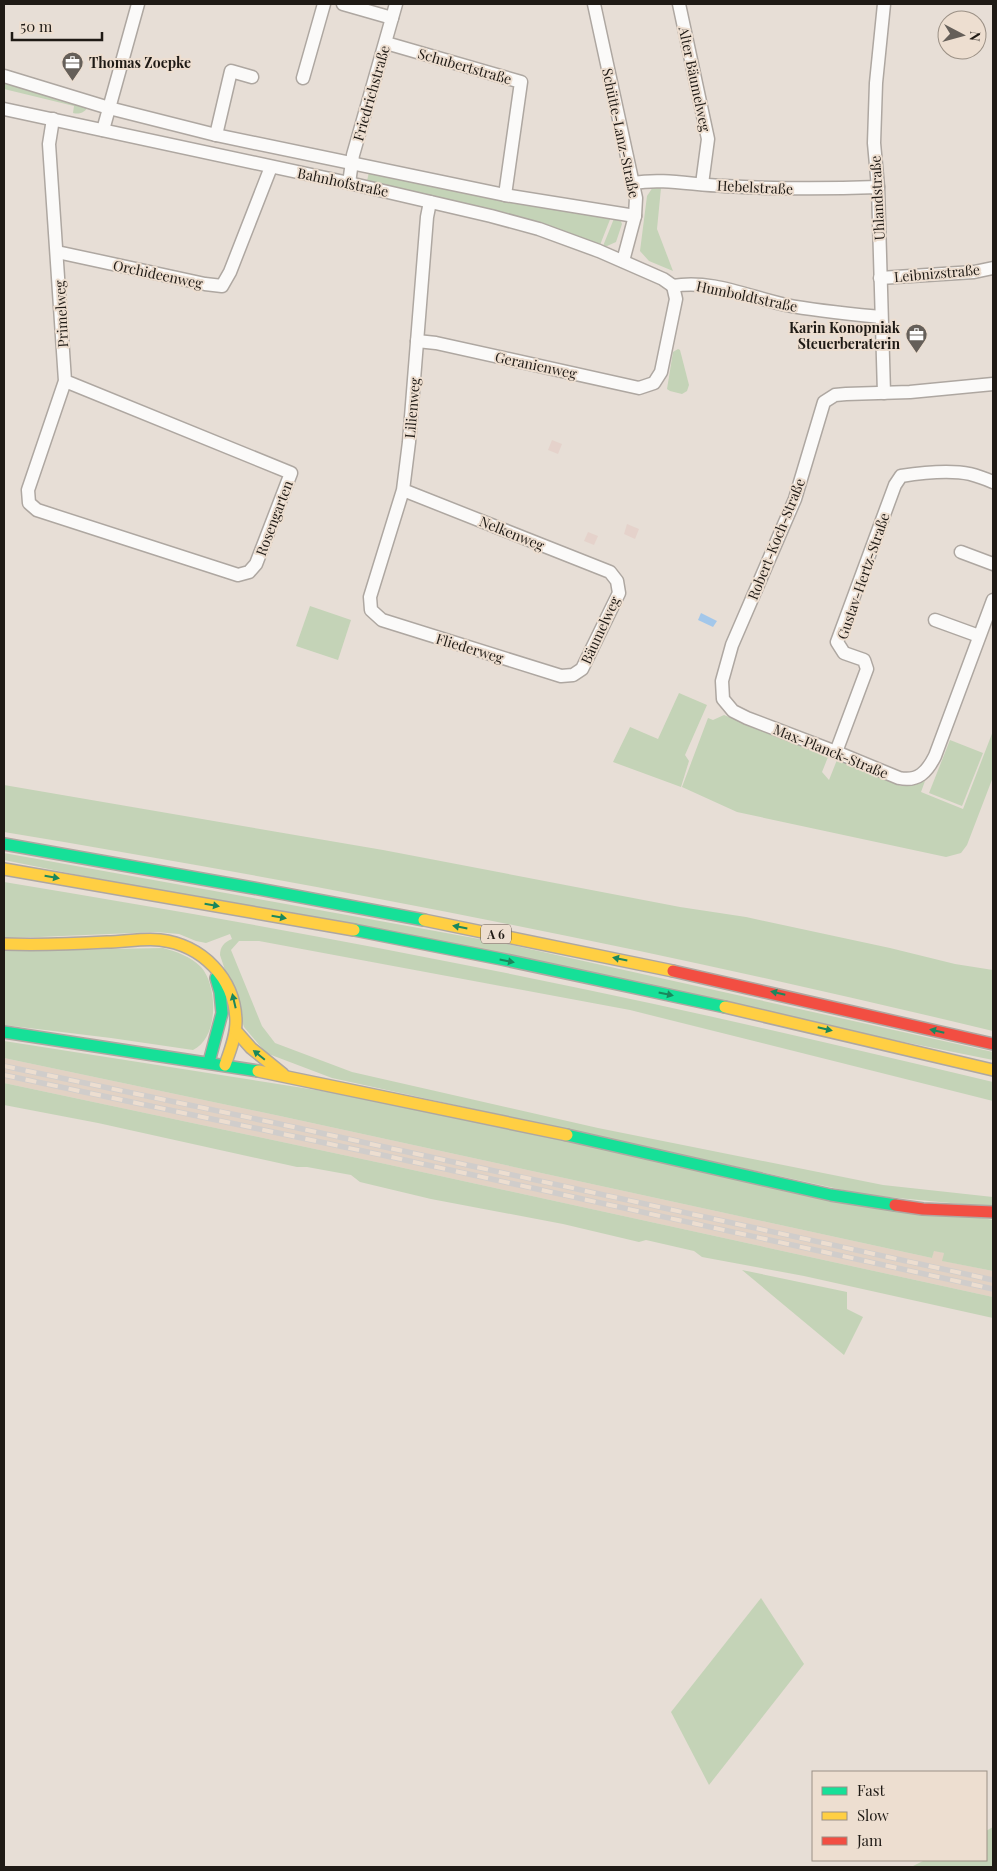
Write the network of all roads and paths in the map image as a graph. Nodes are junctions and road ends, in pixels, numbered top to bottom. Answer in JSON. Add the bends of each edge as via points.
{"nodes":[{"id":1,"x":138,"y":4,"type":"edge"},
{"id":2,"x":324,"y":4,"type":"edge"},
{"id":3,"x":343,"y":4,"type":"edge"},
{"id":4,"x":396,"y":4,"type":"edge"},
{"id":5,"x":594,"y":4,"type":"edge"},
{"id":6,"x":679,"y":4,"type":"edge"},
{"id":7,"x":884,"y":4,"type":"edge"},
{"id":8,"x":392,"y":18,"type":"junction"},
{"id":9,"x":386,"y":42,"type":"junction"},
{"id":10,"x":4,"y":76,"type":"edge"},
{"id":11,"x":252,"y":77,"type":"dead end"},
{"id":12,"x":303,"y":78,"type":"dead end"},
{"id":13,"x":109,"y":108,"type":"junction"},
{"id":14,"x":4,"y":109,"type":"edge"},
{"id":15,"x":53,"y":119,"type":"junction"},
{"id":16,"x":103,"y":130,"type":"junction"},
{"id":17,"x":216,"y":135,"type":"junction"},
{"id":18,"x":352,"y":163,"type":"junction"},
{"id":19,"x":271,"y":167,"type":"junction"},
{"id":20,"x":349,"y":183,"type":"junction"},
{"id":21,"x":633,"y":183,"type":"junction"},
{"id":22,"x":702,"y":184,"type":"junction"},
{"id":23,"x":878,"y":187,"type":"junction"},
{"id":24,"x":505,"y":195,"type":"junction"},
{"id":25,"x":430,"y":202,"type":"junction"},
{"id":26,"x":635,"y":216,"type":"junction"},
{"id":27,"x":58,"y":252,"type":"junction"},
{"id":28,"x":623,"y":261,"type":"junction"},
{"id":29,"x":993,"y":268,"type":"edge"},
{"id":30,"x":880,"y":278,"type":"junction"},
{"id":31,"x":673,"y":286,"type":"junction"},
{"id":32,"x":881,"y":317,"type":"junction"},
{"id":33,"x":417,"y":341,"type":"junction"},
{"id":34,"x":64,"y":381,"type":"junction"},
{"id":35,"x":993,"y":384,"type":"edge"},
{"id":36,"x":884,"y":393,"type":"junction"},
{"id":37,"x":993,"y":482,"type":"edge"},
{"id":38,"x":403,"y":490,"type":"junction"},
{"id":39,"x":29,"y":503,"type":"joint"},
{"id":40,"x":961,"y":552,"type":"dead end"},
{"id":41,"x":993,"y":564,"type":"edge"},
{"id":42,"x":617,"y":581,"type":"joint"},
{"id":43,"x":993,"y":600,"type":"edge"},
{"id":44,"x":371,"y":610,"type":"joint"},
{"id":45,"x":935,"y":620,"type":"dead end"},
{"id":46,"x":980,"y":636,"type":"junction"},
{"id":47,"x":574,"y":675,"type":"joint"},
{"id":48,"x":723,"y":699,"type":"joint"},
{"id":49,"x":836,"y":752,"type":"junction"},
{"id":50,"x":4,"y":844,"type":"edge"},
{"id":51,"x":4,"y":869,"type":"edge"},
{"id":52,"x":4,"y":944,"type":"edge"},
{"id":53,"x":214,"y":967,"type":"junction"},
{"id":54,"x":236,"y":1031,"type":"junction"},
{"id":55,"x":4,"y":1032,"type":"edge"},
{"id":56,"x":993,"y":1044,"type":"edge"},
{"id":57,"x":209,"y":1062,"type":"junction"},
{"id":58,"x":225,"y":1065,"type":"junction"},
{"id":59,"x":993,"y":1070,"type":"edge"},
{"id":60,"x":285,"y":1076,"type":"junction"},
{"id":61,"x":993,"y":1212,"type":"edge"}],
"edges":[{"from":1,"to":13,"type":"street"},
{"from":2,"to":12,"type":"street"},
{"from":3,"to":8,"type":"street"},
{"from":4,"to":8,"type":"street","name":"Friedrichstraße"},
{"from":5,"to":21,"type":"street","name":"Schütte-Lanz-Straße"},
{"from":6,"to":22,"type":"street","name":"Alter Bäumelweg","via":[[708,139]]},
{"from":7,"to":23,"type":"street","name":"Uhlandstraße","via":[[874,142]]},
{"from":8,"to":9,"type":"street","name":"Friedrichstraße"},
{"from":9,"to":18,"type":"street","name":"Friedrichstraße"},
{"from":9,"to":24,"type":"street","name":"Schubertstraße","via":[[521,82]]},
{"from":10,"to":13,"type":"street","name":"Bahnhofstraße"},
{"from":11,"to":17,"type":"street","via":[[231,71]]},
{"from":13,"to":16,"type":"street"},
{"from":13,"to":17,"type":"street","name":"Bahnhofstraße"},
{"from":14,"to":15,"type":"street","name":"Bahnhofstraße"},
{"from":15,"to":16,"type":"street","name":"Bahnhofstraße"},
{"from":15,"to":27,"type":"street","name":"Primelweg","via":[[49,144]]},
{"from":16,"to":19,"type":"street","name":"Bahnhofstraße"},
{"from":17,"to":18,"type":"street","name":"Bahnhofstraße"},
{"from":18,"to":20,"type":"street","name":"Friedrichstraße"},
{"from":18,"to":24,"type":"street","name":"Bahnhofstraße"},
{"from":19,"to":20,"type":"street","name":"Bahnhofstraße"},
{"from":19,"to":27,"type":"street","name":"Orchideenweg","via":[[222,286]]},
{"from":20,"to":25,"type":"street","name":"Bahnhofstraße"},
{"from":21,"to":22,"type":"street","name":"Hebelstraße","via":[[653,180]]},
{"from":21,"to":26,"type":"street","name":"Schütte-Lanz-Straße"},
{"from":22,"to":23,"type":"street","name":"Hebelstraße","via":[[795,190]]},
{"from":23,"to":30,"type":"street","name":"Uhlandstraße"},
{"from":24,"to":26,"type":"street","name":"Bahnhofstraße"},
{"from":25,"to":28,"type":"street","name":"Bahnhofstraße","via":[[539,229]]},
{"from":25,"to":33,"type":"street","name":"Lilienweg"},
{"from":26,"to":28,"type":"street","name":"Schütte-Lanz-Straße"},
{"from":27,"to":34,"type":"street","name":"Primelweg"},
{"from":28,"to":31,"type":"street","name":"Bahnhofstraße"},
{"from":29,"to":30,"type":"street","name":"Leibnizstraße"},
{"from":30,"to":32,"type":"street","name":"Uhlandstraße"},
{"from":31,"to":32,"type":"street","name":"Humboldtstraße","via":[[708,286],[802,308]]},
{"from":31,"to":33,"type":"street","name":"Geranienweg","via":[[676,299],[661,372],[654,384],[639,388]]},
{"from":32,"to":36,"type":"street","name":"Uhlandstraße"},
{"from":33,"to":38,"type":"street","name":"Lilienweg"},
{"from":34,"to":39,"type":"street","name":"Primelweg","via":[[28,490]]},
{"from":34,"to":39,"type":"street","name":"Rosengarten","via":[[291,473],[256,564],[249,572],[238,575],[37,510]]},
{"from":35,"to":36,"type":"street"},
{"from":36,"to":48,"type":"street","name":"Robert-Koch-Straße","via":[[835,395],[824,402],[795,499],[732,645],[722,681]]},
{"from":37,"to":49,"type":"street","name":"Gustav-Hertz-Straße","via":[[971,474],[913,474],[901,476],[895,485],[837,642],[844,653],[864,660],[867,668]]},
{"from":38,"to":42,"type":"street","name":"Nelkenweg","via":[[610,572]]},
{"from":38,"to":44,"type":"street","name":"Lilienweg","via":[[370,596]]},
{"from":40,"to":41,"type":"street"},
{"from":42,"to":47,"type":"street","name":"Bäumelweg","via":[[619,593],[582,669]]},
{"from":43,"to":46,"type":"street","name":"Max-Planck-Straße"},
{"from":44,"to":47,"type":"street","name":"Fliederweg","via":[[382,620],[561,676]]},
{"from":45,"to":46,"type":"street"},
{"from":46,"to":49,"type":"street","name":"Max-Planck-Straße","via":[[935,756],[922,775],[907,780],[898,778]]},
{"from":48,"to":49,"type":"street","name":"Max-Planck-Straße","via":[[734,711],[747,718]]},
{"from":56,"to":50,"type":"main road","number":"A 6","one_way":true,"via":[[760,989],[515,938],[258,888]]},
{"from":51,"to":59,"type":"main road","number":"A 6","one_way":true,"via":[[331,926],[593,978],[748,1011]]},
{"from":52,"to":53,"type":"main road","via":[[159,940],[183,945]]},
{"from":54,"to":53,"type":"main road","one_way":true,"via":[[236,1012],[230,987]]},
{"from":53,"to":57,"type":"main road","via":[[222,1013]]},
{"from":54,"to":58,"type":"main road"},
{"from":60,"to":54,"type":"main road","one_way":true},
{"from":55,"to":57,"type":"main road"},
{"from":57,"to":58,"type":"main road"},
{"from":58,"to":60,"type":"main road"},
{"from":60,"to":61,"type":"main road","via":[[832,1195],[922,1209]]}]}
